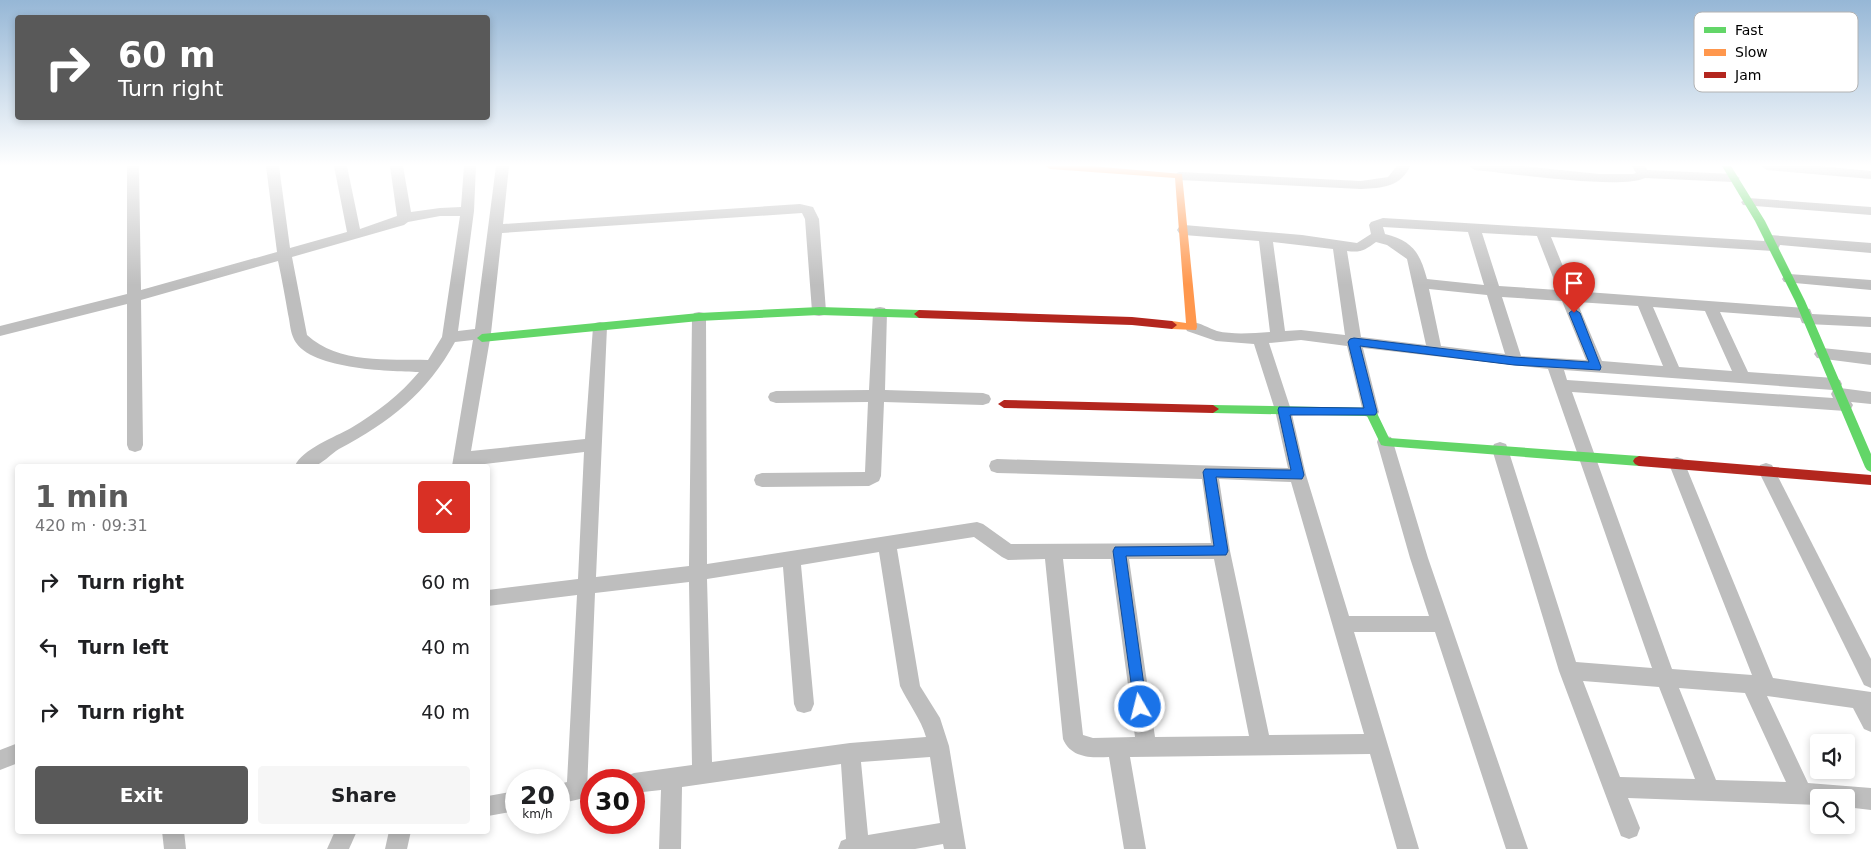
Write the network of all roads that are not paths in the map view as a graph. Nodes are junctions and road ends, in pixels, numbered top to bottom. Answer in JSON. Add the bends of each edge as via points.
{"nodes":[{"id":1,"x":133,"y":206,"type":"edge"},
{"id":2,"x":277,"y":206,"type":"edge"},
{"id":3,"x":348,"y":206,"type":"edge"},
{"id":4,"x":402,"y":206,"type":"edge"},
{"id":5,"x":467,"y":206,"type":"edge"},
{"id":6,"x":499,"y":206,"type":"edge"},
{"id":7,"x":1186,"y":206,"type":"edge"},
{"id":8,"x":1750,"y":206,"type":"edge"},
{"id":9,"x":1797,"y":206,"type":"edge"},
{"id":10,"x":467,"y":210,"type":"junction"},
{"id":11,"x":1871,"y":211,"type":"edge"},
{"id":12,"x":404,"y":218,"type":"junction"},
{"id":13,"x":497,"y":229,"type":"junction"},
{"id":14,"x":1474,"y":229,"type":"junction"},
{"id":15,"x":1184,"y":230,"type":"junction"},
{"id":16,"x":1542,"y":232,"type":"junction"},
{"id":17,"x":354,"y":234,"type":"junction"},
{"id":18,"x":1265,"y":237,"type":"junction"},
{"id":19,"x":1379,"y":237,"type":"junction"},
{"id":20,"x":1772,"y":243,"type":"junction"},
{"id":21,"x":1339,"y":245,"type":"junction"},
{"id":22,"x":1871,"y":248,"type":"edge"},
{"id":23,"x":284,"y":253,"type":"junction"},
{"id":24,"x":1789,"y":279,"type":"junction"},
{"id":25,"x":1420,"y":283,"type":"junction"},
{"id":26,"x":1871,"y":285,"type":"edge"},
{"id":27,"x":1495,"y":291,"type":"junction"},
{"id":28,"x":1567,"y":295,"type":"junction"},
{"id":29,"x":134,"y":297,"type":"junction"},
{"id":30,"x":1643,"y":302,"type":"junction"},
{"id":31,"x":1710,"y":306,"type":"junction"},
{"id":32,"x":819,"y":311,"type":"junction"},
{"id":33,"x":880,"y":312,"type":"junction"},
{"id":34,"x":1806,"y":316,"type":"junction"},
{"id":35,"x":699,"y":317,"type":"junction"},
{"id":36,"x":1871,"y":322,"type":"edge"},
{"id":37,"x":1192,"y":327,"type":"junction"},
{"id":38,"x":600,"y":328,"type":"junction"},
{"id":39,"x":0,"y":331,"type":"edge"},
{"id":40,"x":482,"y":335,"type":"junction"},
{"id":41,"x":450,"y":337,"type":"junction"},
{"id":42,"x":1278,"y":337,"type":"junction"},
{"id":43,"x":1260,"y":338,"type":"junction"},
{"id":44,"x":1354,"y":342,"type":"junction"},
{"id":45,"x":1435,"y":352,"type":"junction"},
{"id":46,"x":1822,"y":354,"type":"junction"},
{"id":47,"x":1871,"y":359,"type":"edge"},
{"id":48,"x":1514,"y":361,"type":"junction"},
{"id":49,"x":1554,"y":364,"type":"junction"},
{"id":50,"x":432,"y":366,"type":"junction"},
{"id":51,"x":1596,"y":367,"type":"junction"},
{"id":52,"x":1673,"y":372,"type":"junction"},
{"id":53,"x":1743,"y":378,"type":"junction"},
{"id":54,"x":1560,"y":385,"type":"junction"},
{"id":55,"x":1839,"y":395,"type":"junction"},
{"id":56,"x":875,"y":396,"type":"junction"},
{"id":57,"x":776,"y":397,"type":"dead end"},
{"id":58,"x":1871,"y":398,"type":"edge"},
{"id":59,"x":983,"y":399,"type":"dead end"},
{"id":60,"x":1004,"y":404,"type":"dead end"},
{"id":61,"x":1283,"y":410,"type":"junction"},
{"id":62,"x":1371,"y":412,"type":"junction"},
{"id":63,"x":1385,"y":442,"type":"junction"},
{"id":64,"x":592,"y":444,"type":"junction"},
{"id":65,"x":135,"y":445,"type":"dead end"},
{"id":66,"x":1500,"y":449,"type":"junction"},
{"id":67,"x":1868,"y":455,"type":"edge"},
{"id":68,"x":1587,"y":456,"type":"junction"},
{"id":69,"x":461,"y":462,"type":"edge"},
{"id":70,"x":306,"y":464,"type":"edge"},
{"id":71,"x":1677,"y":464,"type":"junction"},
{"id":72,"x":996,"y":466,"type":"dead end"},
{"id":73,"x":1766,"y":470,"type":"junction"},
{"id":74,"x":1209,"y":472,"type":"junction"},
{"id":75,"x":1298,"y":475,"type":"junction"},
{"id":76,"x":762,"y":480,"type":"dead end"},
{"id":77,"x":1871,"y":480,"type":"edge"},
{"id":78,"x":887,"y":543,"type":"junction"},
{"id":79,"x":1119,"y":551,"type":"junction"},
{"id":80,"x":1222,"y":551,"type":"junction"},
{"id":81,"x":1053,"y":552,"type":"junction"},
{"id":82,"x":791,"y":558,"type":"junction"},
{"id":83,"x":698,"y":573,"type":"junction"},
{"id":84,"x":586,"y":586,"type":"junction"},
{"id":85,"x":490,"y":598,"type":"edge"},
{"id":86,"x":1342,"y":624,"type":"junction"},
{"id":87,"x":1441,"y":624,"type":"junction"},
{"id":88,"x":1569,"y":671,"type":"junction"},
{"id":89,"x":1665,"y":678,"type":"junction"},
{"id":90,"x":1871,"y":679,"type":"edge"},
{"id":91,"x":1759,"y":686,"type":"junction"},
{"id":92,"x":1865,"y":700,"type":"edge"},
{"id":93,"x":804,"y":704,"type":"dead end"},
{"id":94,"x":1871,"y":722,"type":"edge"},
{"id":95,"x":1378,"y":744,"type":"junction"},
{"id":96,"x":1261,"y":745,"type":"junction"},
{"id":97,"x":940,"y":746,"type":"junction"},
{"id":98,"x":1146,"y":746,"type":"junction"},
{"id":99,"x":1118,"y":747,"type":"junction"},
{"id":100,"x":850,"y":753,"type":"junction"},
{"id":101,"x":15,"y":754,"type":"edge"},
{"id":102,"x":0,"y":760,"type":"edge"},
{"id":103,"x":702,"y":773,"type":"junction"},
{"id":104,"x":672,"y":778,"type":"junction"},
{"id":105,"x":645,"y":782,"type":"edge"},
{"id":106,"x":1614,"y":787,"type":"junction"},
{"id":107,"x":1710,"y":790,"type":"junction"},
{"id":108,"x":576,"y":791,"type":"edge"},
{"id":109,"x":1802,"y":793,"type":"junction"},
{"id":110,"x":1871,"y":799,"type":"edge"},
{"id":111,"x":505,"y":803,"type":"edge"},
{"id":112,"x":490,"y":806,"type":"edge"},
{"id":113,"x":1629,"y":828,"type":"dead end"},
{"id":114,"x":173,"y":834,"type":"edge"},
{"id":115,"x":345,"y":834,"type":"edge"},
{"id":116,"x":399,"y":834,"type":"edge"},
{"id":117,"x":954,"y":841,"type":"edge"},
{"id":118,"x":175,"y":849,"type":"edge"},
{"id":119,"x":338,"y":849,"type":"edge"},
{"id":120,"x":396,"y":849,"type":"edge"},
{"id":121,"x":670,"y":849,"type":"edge"},
{"id":122,"x":855,"y":849,"type":"edge"},
{"id":123,"x":1135,"y":849,"type":"edge"},
{"id":124,"x":1408,"y":849,"type":"edge"},
{"id":125,"x":1517,"y":849,"type":"edge"}],
"edges":[{"from":1,"to":29,"type":"street"},
{"from":2,"to":23,"type":"street"},
{"from":3,"to":17,"type":"street"},
{"from":4,"to":12,"type":"street"},
{"from":5,"to":10,"type":"street"},
{"from":6,"to":13,"type":"street"},
{"from":7,"to":15,"type":"street"},
{"from":8,"to":20,"type":"street"},
{"from":9,"to":11,"type":"street"},
{"from":10,"to":12,"type":"street"},
{"from":10,"to":41,"type":"street"},
{"from":12,"to":17,"type":"street"},
{"from":13,"to":32,"type":"street","via":[[800,208],[809,210],[812,212]]},
{"from":13,"to":40,"type":"street"},
{"from":14,"to":16,"type":"street"},
{"from":14,"to":19,"type":"street","via":[[1382,222],[1376,224]]},
{"from":14,"to":27,"type":"street"},
{"from":15,"to":18,"type":"street"},
{"from":15,"to":37,"type":"street"},
{"from":16,"to":20,"type":"street"},
{"from":16,"to":28,"type":"street"},
{"from":17,"to":23,"type":"street"},
{"from":18,"to":21,"type":"street"},
{"from":18,"to":42,"type":"street"},
{"from":19,"to":21,"type":"street","via":[[1372,238],[1360,248]]},
{"from":19,"to":25,"type":"street","via":[[1411,254]]},
{"from":20,"to":22,"type":"street"},
{"from":20,"to":24,"type":"street"},
{"from":21,"to":44,"type":"street"},
{"from":23,"to":29,"type":"street"},
{"from":23,"to":50,"type":"street","via":[[300,337],[305,344],[350,362]]},
{"from":24,"to":26,"type":"street"},
{"from":24,"to":34,"type":"street"},
{"from":25,"to":27,"type":"street"},
{"from":25,"to":45,"type":"street"},
{"from":27,"to":28,"type":"street"},
{"from":27,"to":48,"type":"street"},
{"from":28,"to":30,"type":"street"},
{"from":28,"to":51,"type":"street"},
{"from":29,"to":39,"type":"street"},
{"from":29,"to":65,"type":"street"},
{"from":30,"to":31,"type":"street"},
{"from":30,"to":52,"type":"street"},
{"from":31,"to":34,"type":"street"},
{"from":31,"to":53,"type":"street"},
{"from":32,"to":33,"type":"street"},
{"from":32,"to":35,"type":"street"},
{"from":33,"to":37,"type":"street","via":[[1132,321]]},
{"from":33,"to":56,"type":"street"},
{"from":34,"to":36,"type":"street"},
{"from":34,"to":46,"type":"street"},
{"from":35,"to":38,"type":"street"},
{"from":35,"to":83,"type":"street"},
{"from":37,"to":43,"type":"street","via":[[1216,336]]},
{"from":38,"to":40,"type":"street"},
{"from":38,"to":64,"type":"street"},
{"from":40,"to":41,"type":"street"},
{"from":40,"to":69,"type":"street"},
{"from":41,"to":50,"type":"street"},
{"from":42,"to":43,"type":"street"},
{"from":42,"to":44,"type":"street","via":[[1301,335]]},
{"from":43,"to":61,"type":"street"},
{"from":44,"to":45,"type":"street"},
{"from":44,"to":62,"type":"street"},
{"from":45,"to":48,"type":"street"},
{"from":46,"to":47,"type":"street"},
{"from":46,"to":55,"type":"street"},
{"from":48,"to":49,"type":"street"},
{"from":49,"to":51,"type":"street"},
{"from":49,"to":54,"type":"street"},
{"from":50,"to":70,"type":"street","via":[[395,406]]},
{"from":51,"to":52,"type":"street"},
{"from":52,"to":53,"type":"street"},
{"from":53,"to":55,"type":"street"},
{"from":54,"to":55,"type":"street"},
{"from":54,"to":68,"type":"street"},
{"from":55,"to":58,"type":"street"},
{"from":55,"to":67,"type":"street"},
{"from":56,"to":57,"type":"street"},
{"from":56,"to":59,"type":"street"},
{"from":56,"to":76,"type":"street","via":[[872,478]]},
{"from":60,"to":61,"type":"street"},
{"from":61,"to":62,"type":"street"},
{"from":61,"to":75,"type":"street"},
{"from":62,"to":63,"type":"street"},
{"from":63,"to":66,"type":"street"},
{"from":63,"to":87,"type":"street"},
{"from":64,"to":69,"type":"street"},
{"from":64,"to":84,"type":"street"},
{"from":66,"to":68,"type":"street"},
{"from":66,"to":88,"type":"street"},
{"from":68,"to":71,"type":"street"},
{"from":68,"to":89,"type":"street"},
{"from":71,"to":73,"type":"street"},
{"from":71,"to":91,"type":"street"},
{"from":72,"to":74,"type":"street"},
{"from":73,"to":77,"type":"street"},
{"from":73,"to":90,"type":"street"},
{"from":74,"to":75,"type":"street"},
{"from":74,"to":80,"type":"street"},
{"from":75,"to":86,"type":"street"},
{"from":78,"to":81,"type":"street","via":[[977,529],[1008,552]]},
{"from":78,"to":82,"type":"street"},
{"from":78,"to":97,"type":"street","via":[[910,686],[933,725]]},
{"from":79,"to":80,"type":"street"},
{"from":79,"to":81,"type":"street"},
{"from":79,"to":98,"type":"street"},
{"from":80,"to":96,"type":"street"},
{"from":81,"to":99,"type":"street","via":[[1073,739],[1084,747]]},
{"from":82,"to":83,"type":"street"},
{"from":82,"to":93,"type":"street"},
{"from":83,"to":84,"type":"street"},
{"from":83,"to":103,"type":"street"},
{"from":84,"to":85,"type":"street"},
{"from":84,"to":108,"type":"street"},
{"from":86,"to":87,"type":"street"},
{"from":86,"to":95,"type":"street"},
{"from":87,"to":125,"type":"street"},
{"from":88,"to":89,"type":"street"},
{"from":88,"to":106,"type":"street"},
{"from":89,"to":91,"type":"street"},
{"from":89,"to":107,"type":"street"},
{"from":91,"to":92,"type":"street"},
{"from":91,"to":109,"type":"street"},
{"from":92,"to":94,"type":"street"},
{"from":95,"to":96,"type":"street"},
{"from":95,"to":124,"type":"street"},
{"from":96,"to":98,"type":"street"},
{"from":97,"to":100,"type":"street"},
{"from":97,"to":117,"type":"street"},
{"from":98,"to":99,"type":"street"},
{"from":99,"to":123,"type":"street"},
{"from":100,"to":103,"type":"street"},
{"from":100,"to":122,"type":"street"},
{"from":101,"to":102,"type":"street"},
{"from":103,"to":104,"type":"street"},
{"from":104,"to":105,"type":"street"},
{"from":104,"to":121,"type":"street"},
{"from":106,"to":107,"type":"street"},
{"from":106,"to":113,"type":"street"},
{"from":107,"to":109,"type":"street"},
{"from":109,"to":110,"type":"street"},
{"from":111,"to":112,"type":"street"},
{"from":114,"to":118,"type":"street"},
{"from":115,"to":119,"type":"street"},
{"from":116,"to":120,"type":"street"},
{"from":117,"to":122,"type":"street"}]}
